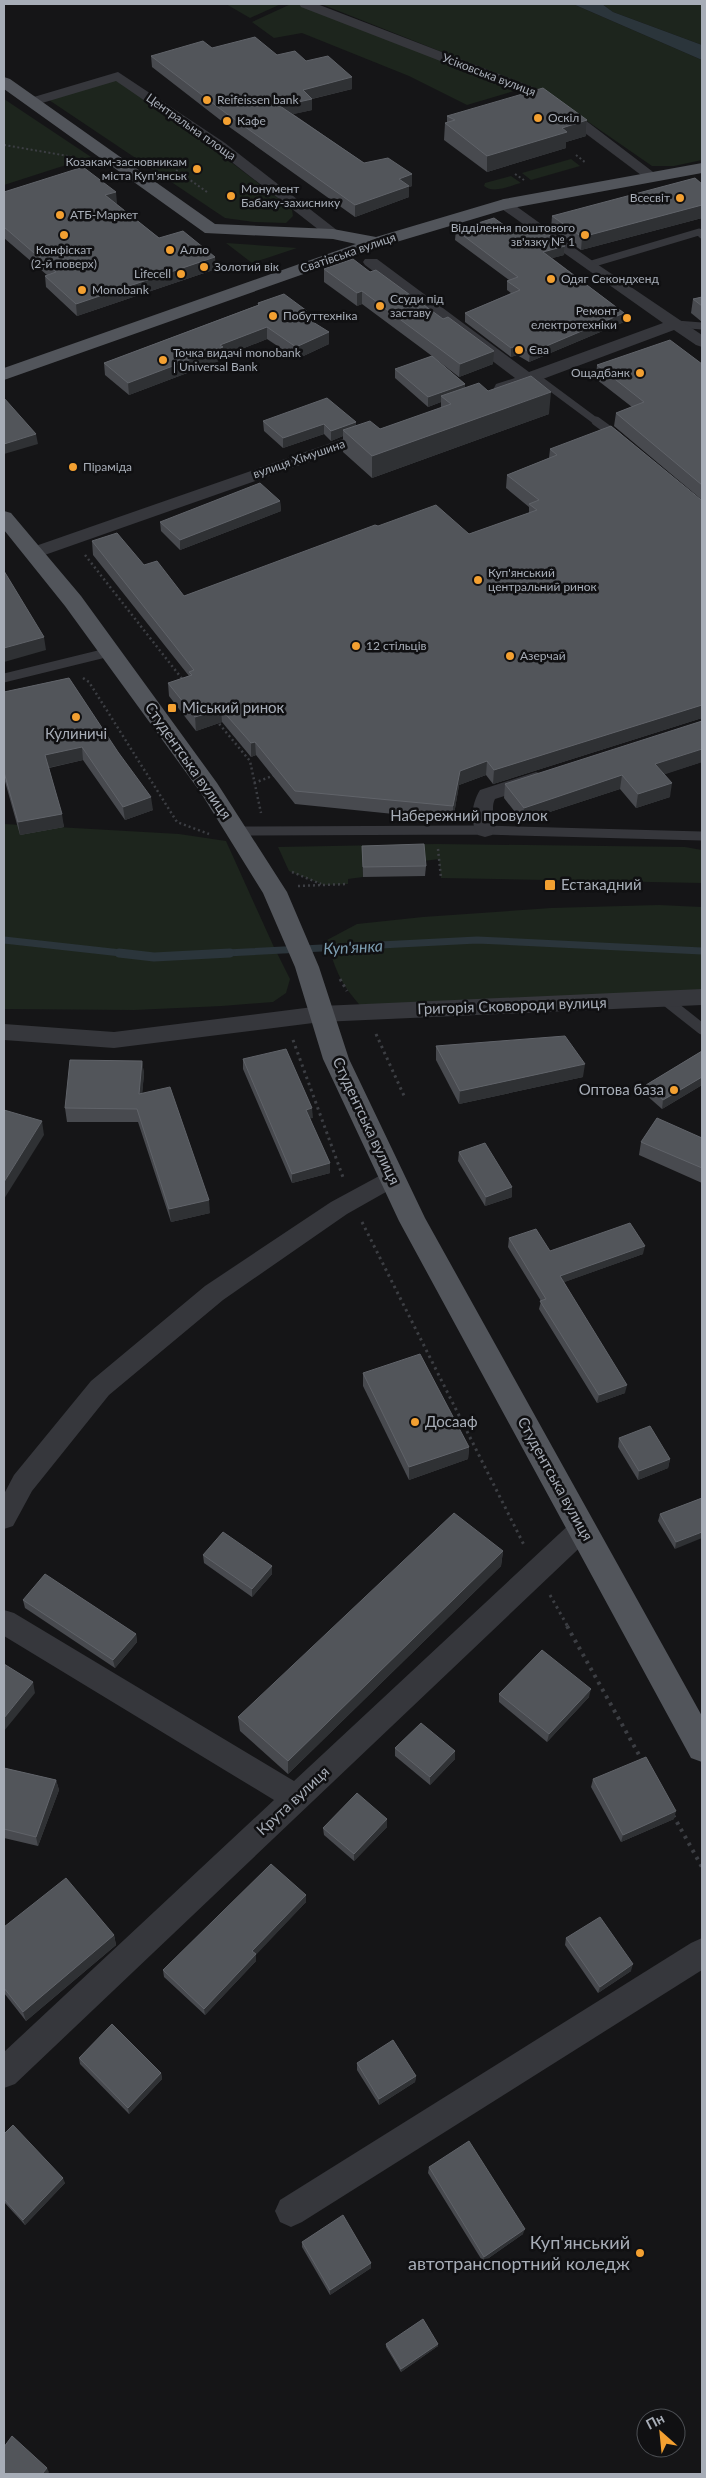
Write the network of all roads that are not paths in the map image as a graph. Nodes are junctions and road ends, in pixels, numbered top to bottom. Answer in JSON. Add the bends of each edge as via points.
{"nodes":[{"id":1,"x":306,"y":4,"type":"edge"},
{"id":2,"x":4,"y":82,"type":"edge"},
{"id":3,"x":32,"y":102,"type":"junction"},
{"id":4,"x":702,"y":168,"type":"edge"},
{"id":5,"x":654,"y":178,"type":"junction"},
{"id":6,"x":504,"y":204,"type":"junction"},
{"id":7,"x":333,"y":234,"type":"junction"},
{"id":8,"x":702,"y":235,"type":"edge"},
{"id":9,"x":377,"y":242,"type":"junction"},
{"id":10,"x":371,"y":262,"type":"dead end"},
{"id":11,"x":588,"y":265,"type":"junction"},
{"id":12,"x":676,"y":324,"type":"junction"},
{"id":13,"x":702,"y":326,"type":"edge"},
{"id":14,"x":702,"y":342,"type":"edge"},
{"id":15,"x":4,"y":374,"type":"edge"},
{"id":16,"x":531,"y":378,"type":"junction"},
{"id":17,"x":482,"y":395,"type":"edge"},
{"id":18,"x":390,"y":427,"type":"edge"},
{"id":19,"x":628,"y":445,"type":"edge"},
{"id":20,"x":4,"y":517,"type":"edge"},
{"id":21,"x":34,"y":553,"type":"junction"},
{"id":22,"x":110,"y":652,"type":"junction"},
{"id":23,"x":4,"y":678,"type":"edge"},
{"id":24,"x":551,"y":774,"type":"edge"},
{"id":25,"x":485,"y":830,"type":"junction"},
{"id":26,"x":227,"y":834,"type":"junction"},
{"id":27,"x":702,"y":836,"type":"edge"},
{"id":28,"x":702,"y":997,"type":"edge"},
{"id":29,"x":664,"y":999,"type":"junction"},
{"id":30,"x":308,"y":1016,"type":"junction"},
{"id":31,"x":702,"y":1029,"type":"edge"},
{"id":32,"x":4,"y":1032,"type":"edge"},
{"id":33,"x":392,"y":1178,"type":"junction"},
{"id":34,"x":4,"y":1518,"type":"edge"},
{"id":35,"x":582,"y":1529,"type":"junction"},
{"id":36,"x":4,"y":1622,"type":"edge"},
{"id":37,"x":702,"y":1747,"type":"edge"},
{"id":38,"x":296,"y":1798,"type":"junction"},
{"id":39,"x":702,"y":1953,"type":"edge"},
{"id":40,"x":4,"y":2072,"type":"edge"},
{"id":41,"x":291,"y":2211,"type":"dead end"}],
"edges":[{"from":1,"to":5,"type":"street","name":"Усіковська вулиця","via":[[546,97]]},
{"from":2,"to":3,"type":"main road","name":"Центральна площа"},
{"from":3,"to":7,"type":"main road","name":"Центральна площа","via":[[211,229]]},
{"from":3,"to":7,"type":"street","name":"Центральна площа","via":[[118,76],[220,146]]},
{"from":4,"to":5,"type":"main road","name":"Сватівська вулиця"},
{"from":5,"to":6,"type":"main road","name":"Сватівська вулиця"},
{"from":6,"to":9,"type":"main road","name":"Сватівська вулиця"},
{"from":6,"to":11,"type":"street"},
{"from":7,"to":9,"type":"main road","name":"Центральна площа"},
{"from":8,"to":11,"type":"lane","via":[[699,232]]},
{"from":9,"to":15,"type":"main road","name":"Сватівська вулиця"},
{"from":10,"to":16,"type":"street"},
{"from":11,"to":12,"type":"street"},
{"from":12,"to":13,"type":"lane"},
{"from":12,"to":14,"type":"street"},
{"from":12,"to":16,"type":"street"},
{"from":16,"to":17,"type":"street"},
{"from":16,"to":19,"type":"lane"},
{"from":18,"to":21,"type":"street","name":"вулиця Хімушина"},
{"from":20,"to":21,"type":"main road","name":"Студентська вулиця"},
{"from":21,"to":22,"type":"main road","name":"Студентська вулиця"},
{"from":22,"to":23,"type":"lane"},
{"from":22,"to":26,"type":"main road","name":"Студентська вулиця","via":[[209,788]]},
{"from":24,"to":25,"type":"street","via":[[487,794],[482,805]]},
{"from":25,"to":26,"type":"lane","name":"Набережний провулок"},
{"from":25,"to":27,"type":"lane","name":"Набережний провулок"},
{"from":26,"to":30,"type":"main road","name":"Студентська вулиця","via":[[275,892],[300,950]]},
{"from":28,"to":29,"type":"street","name":"Григорія Сковороди вулиця"},
{"from":29,"to":30,"type":"street","name":"Григорія Сковороди вулиця"},
{"from":29,"to":31,"type":"lane"},
{"from":30,"to":32,"type":"street","name":"Григорія Сковороди вулиця","via":[[114,1040]]},
{"from":30,"to":33,"type":"main road","name":"Студентська вулиця","via":[[336,1059]]},
{"from":33,"to":34,"type":"street","via":[[214,1293],[100,1388],[23,1483]]},
{"from":33,"to":35,"type":"main road","name":"Студентська вулиця"},
{"from":35,"to":37,"type":"main road","name":"Студентська вулиця"},
{"from":35,"to":38,"type":"street","name":"Крута вулиця"},
{"from":36,"to":38,"type":"street"},
{"from":38,"to":40,"type":"street","name":"Крута вулиця"},
{"from":39,"to":41,"type":"street"}]}
